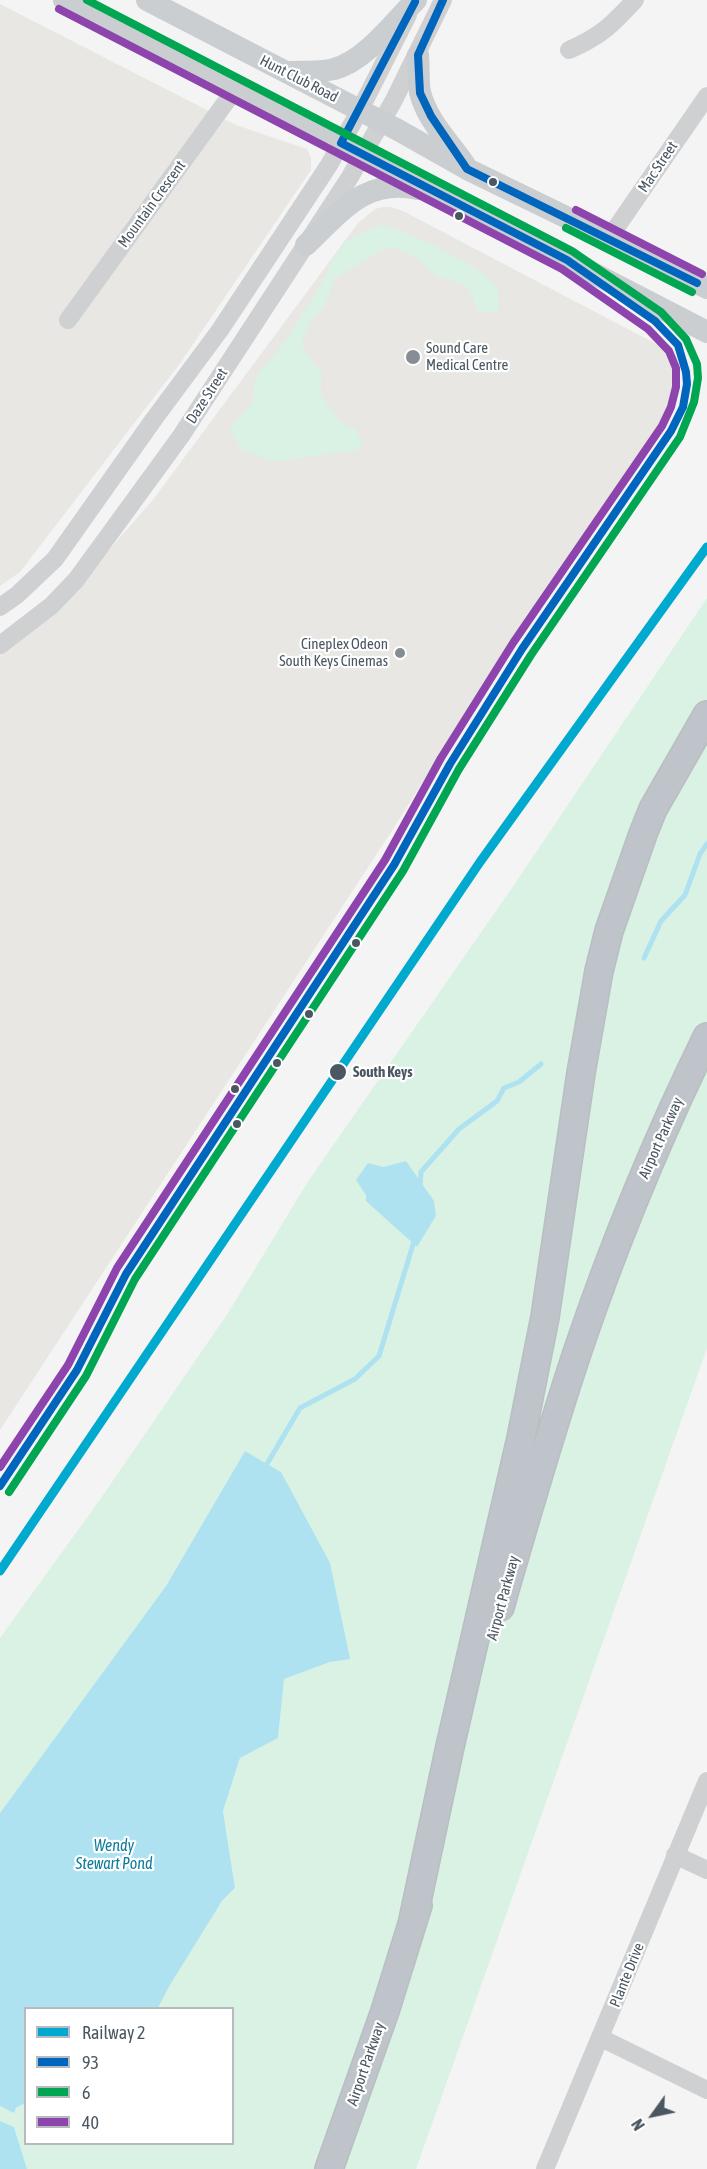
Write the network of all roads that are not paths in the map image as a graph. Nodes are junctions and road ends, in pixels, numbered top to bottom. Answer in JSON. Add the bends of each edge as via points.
{"nodes":[{"id":1,"x":64,"y":0,"type":"edge"},
{"id":2,"x":147,"y":0,"type":"edge"},
{"id":3,"x":416,"y":0,"type":"edge"},
{"id":4,"x":443,"y":0,"type":"edge"},
{"id":5,"x":635,"y":0,"type":"edge"},
{"id":6,"x":569,"y":50,"type":"dead end"},
{"id":7,"x":418,"y":55,"type":"junction"},
{"id":8,"x":285,"y":72,"type":"junction"},
{"id":9,"x":236,"y":88,"type":"junction"},
{"id":10,"x":707,"y":96,"type":"edge"},
{"id":11,"x":360,"y":110,"type":"junction"},
{"id":12,"x":383,"y":122,"type":"junction"},
{"id":13,"x":341,"y":143,"type":"junction"},
{"id":14,"x":363,"y":155,"type":"junction"},
{"id":15,"x":468,"y":169,"type":"junction"},
{"id":16,"x":434,"y":192,"type":"junction"},
{"id":17,"x":609,"y":238,"type":"junction"},
{"id":18,"x":306,"y":245,"type":"junction"},
{"id":19,"x":707,"y":288,"type":"edge"},
{"id":20,"x":68,"y":320,"type":"dead end"},
{"id":21,"x":707,"y":332,"type":"edge"},
{"id":22,"x":154,"y":418,"type":"junction"},
{"id":23,"x":181,"y":436,"type":"junction"},
{"id":24,"x":55,"y":559,"type":"junction"},
{"id":25,"x":76,"y":580,"type":"junction"},
{"id":26,"x":0,"y":607,"type":"edge"},
{"id":27,"x":0,"y":645,"type":"edge"},
{"id":28,"x":707,"y":715,"type":"edge"},
{"id":29,"x":707,"y":1037,"type":"edge"},
{"id":30,"x":707,"y":1080,"type":"edge"},
{"id":31,"x":563,"y":1393,"type":"junction"},
{"id":32,"x":707,"y":1781,"type":"edge"},
{"id":33,"x":675,"y":1855,"type":"junction"},
{"id":34,"x":707,"y":1870,"type":"edge"},
{"id":35,"x":413,"y":1920,"type":"junction"},
{"id":36,"x":600,"y":2038,"type":"junction"},
{"id":37,"x":707,"y":2090,"type":"edge"},
{"id":38,"x":329,"y":2169,"type":"edge"},
{"id":39,"x":545,"y":2169,"type":"edge"}],
"edges":[{"from":1,"to":9,"type":"main road"},
{"from":2,"to":8,"type":"main road","name":"Hunt Club Road"},
{"from":3,"to":8,"type":"main road","via":[[374,43],[344,65],[323,71]]},
{"from":3,"to":11,"type":"street","name":"Daze Street"},
{"from":4,"to":7,"type":"street","name":"Daze Street"},
{"from":5,"to":6,"type":"street","via":[[592,40]]},
{"from":7,"to":12,"type":"street","name":"Daze Street"},
{"from":7,"to":15,"type":"main road","via":[[420,93]]},
{"from":8,"to":11,"type":"main road","name":"Hunt Club Road"},
{"from":9,"to":13,"type":"main road"},
{"from":9,"to":20,"type":"street","name":"Mountain Crescent"},
{"from":10,"to":17,"type":"street","name":"Mac Street"},
{"from":11,"to":12,"type":"main road","name":"Hunt Club Road"},
{"from":11,"to":13,"type":"street","name":"Daze Street"},
{"from":12,"to":14,"type":"street","name":"Daze Street"},
{"from":12,"to":15,"type":"main road","name":"Hunt Club Road"},
{"from":13,"to":14,"type":"main road"},
{"from":13,"to":22,"type":"street","name":"Daze Street","via":[[220,330]]},
{"from":14,"to":16,"type":"main road"},
{"from":14,"to":18,"type":"street","name":"Daze Street"},
{"from":15,"to":17,"type":"main road","name":"Hunt Club Road"},
{"from":16,"to":18,"type":"main road","via":[[401,185],[370,190]]},
{"from":16,"to":21,"type":"main road"},
{"from":17,"to":19,"type":"main road","name":"Hunt Club Road"},
{"from":18,"to":23,"type":"street","name":"Daze Street"},
{"from":22,"to":23,"type":"street"},
{"from":22,"to":24,"type":"street","name":"Daze Street"},
{"from":23,"to":25,"type":"street","name":"Daze Street"},
{"from":24,"to":25,"type":"street"},
{"from":24,"to":26,"type":"street","name":"Daze Street"},
{"from":25,"to":27,"type":"street","name":"Daze Street","via":[[51,606]]},
{"from":28,"to":35,"type":"highway","via":[[653,809],[599,971],[545,1317]]},
{"from":29,"to":31,"type":"highway","name":"Airport Parkway","via":[[651,1158]]},
{"from":30,"to":31,"type":"highway","via":[[676,1140]]},
{"from":31,"to":35,"type":"highway","name":"Airport Parkway"},
{"from":32,"to":33,"type":"street","name":"Plante Drive"},
{"from":33,"to":34,"type":"street"},
{"from":33,"to":36,"type":"street","name":"Plante Drive"},
{"from":35,"to":38,"type":"highway","name":"Airport Parkway"},
{"from":36,"to":37,"type":"street"},
{"from":36,"to":39,"type":"street","name":"Plante Drive"}]}
